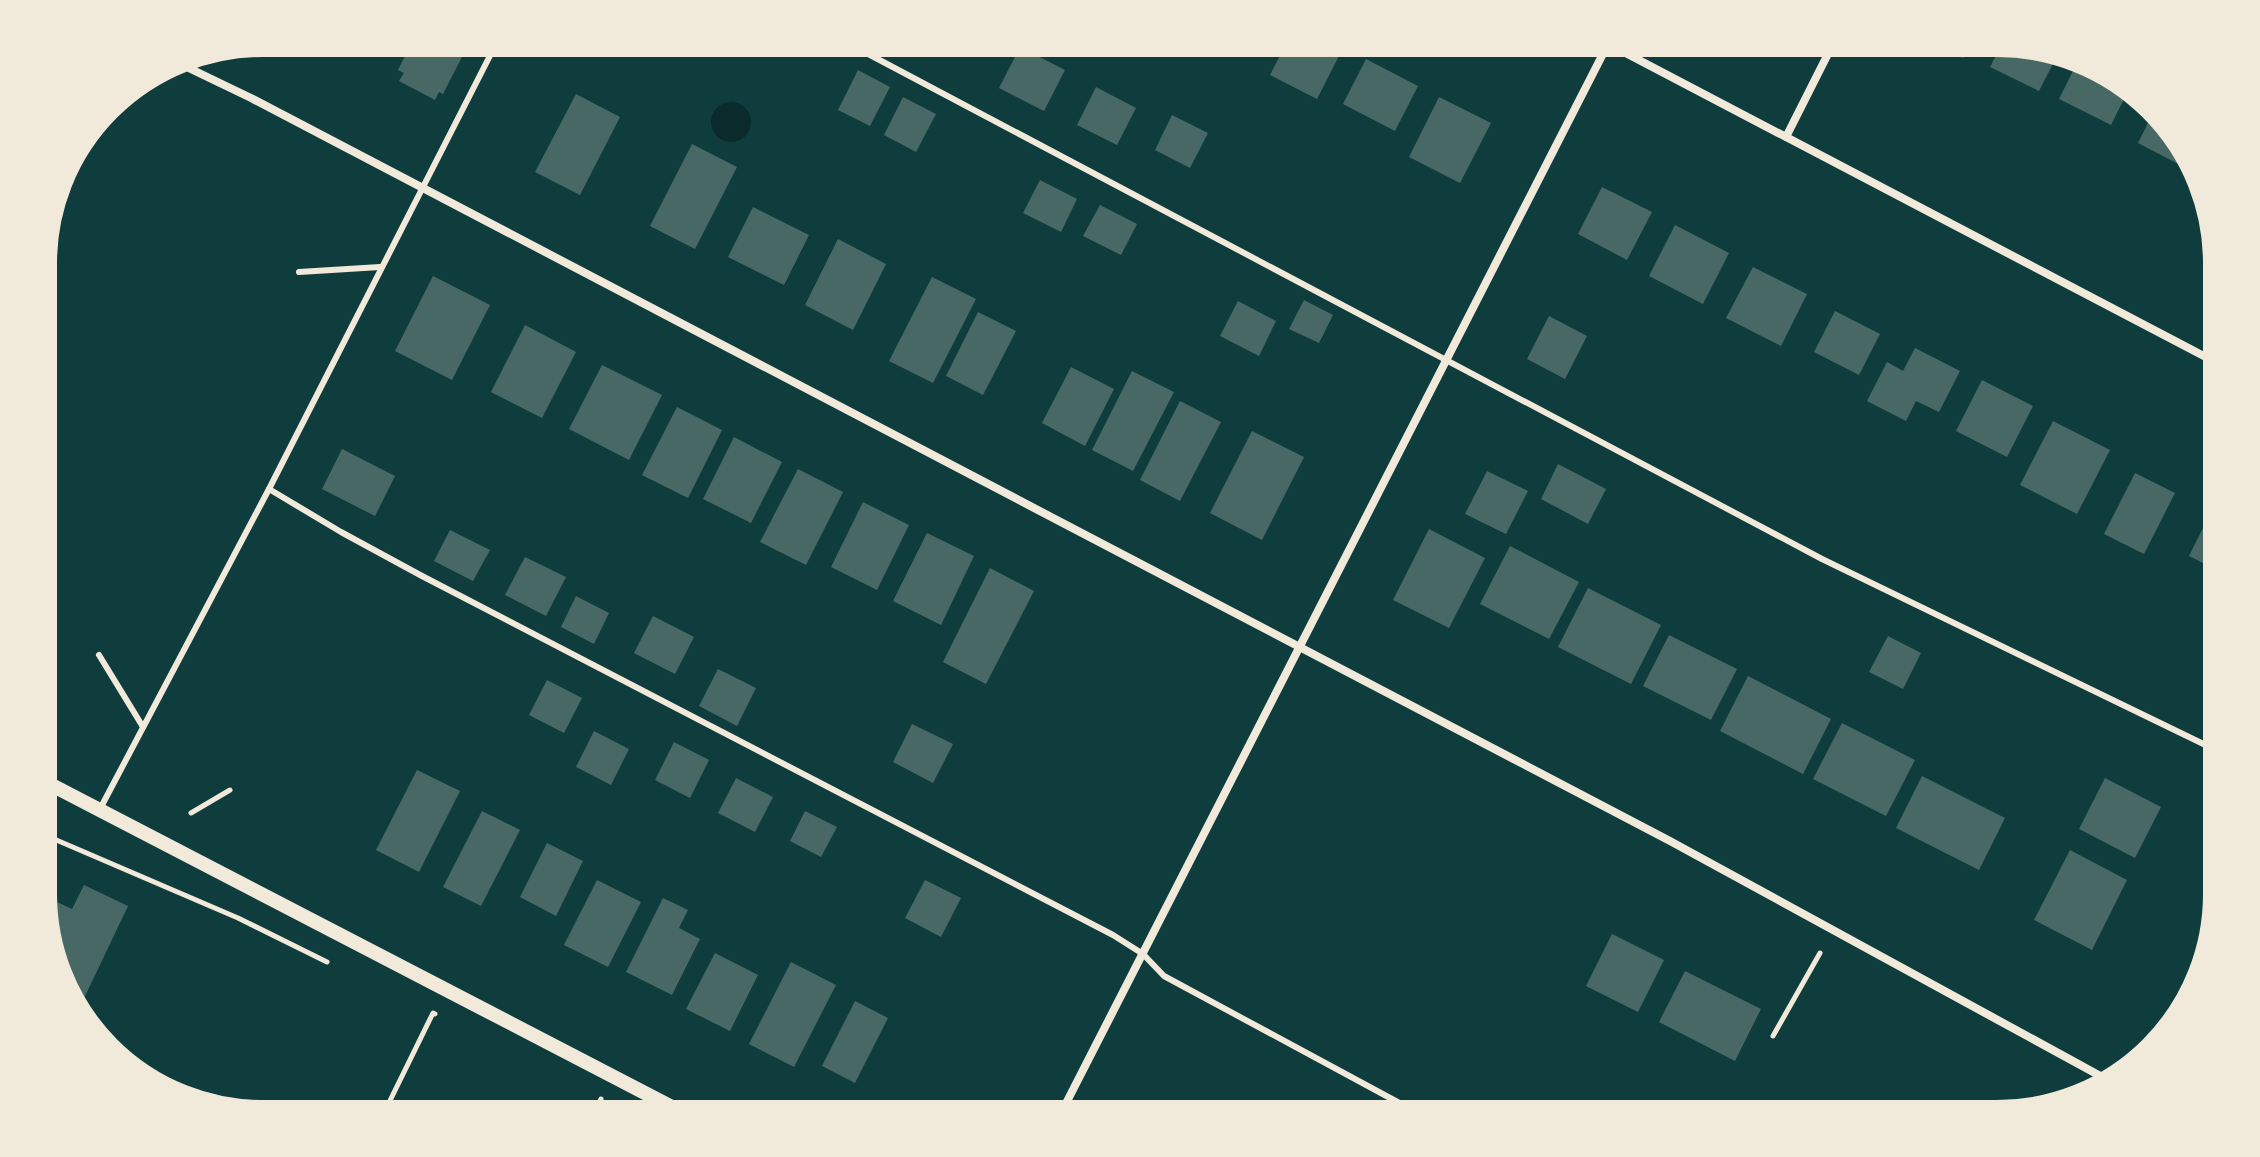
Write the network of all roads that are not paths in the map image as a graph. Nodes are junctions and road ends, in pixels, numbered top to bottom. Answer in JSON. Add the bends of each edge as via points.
{"nodes":[{"id":1,"x":492,"y":52,"type":"edge"},
{"id":2,"x":865,"y":52,"type":"edge"},
{"id":3,"x":1604,"y":52,"type":"edge"},
{"id":4,"x":1623,"y":52,"type":"edge"},
{"id":5,"x":1829,"y":52,"type":"edge"},
{"id":6,"x":186,"y":67,"type":"edge"},
{"id":7,"x":1786,"y":137,"type":"junction"},
{"id":8,"x":421,"y":187,"type":"junction"},
{"id":9,"x":380,"y":267,"type":"junction"},
{"id":10,"x":299,"y":272,"type":"dead end"},
{"id":11,"x":2208,"y":358,"type":"edge"},
{"id":12,"x":1446,"y":359,"type":"junction"},
{"id":13,"x":269,"y":489,"type":"junction"},
{"id":14,"x":1299,"y":646,"type":"junction"},
{"id":15,"x":99,"y":655,"type":"dead end"},
{"id":16,"x":143,"y":727,"type":"junction"},
{"id":17,"x":2208,"y":746,"type":"edge"},
{"id":18,"x":52,"y":785,"type":"edge"},
{"id":19,"x":99,"y":810,"type":"junction"},
{"id":20,"x":1143,"y":954,"type":"junction"},
{"id":21,"x":2102,"y":1077,"type":"edge"},
{"id":22,"x":668,"y":1105,"type":"edge"},
{"id":23,"x":1065,"y":1105,"type":"edge"},
{"id":24,"x":1403,"y":1105,"type":"edge"}],
"edges":[{"from":1,"to":8,"type":"lane"},
{"from":2,"to":12,"type":"lane"},
{"from":3,"to":12,"type":"street"},
{"from":4,"to":7,"type":"street"},
{"from":5,"to":7,"type":"street"},
{"from":6,"to":8,"type":"street"},
{"from":7,"to":11,"type":"street"},
{"from":8,"to":9,"type":"lane"},
{"from":8,"to":14,"type":"street"},
{"from":9,"to":10,"type":"lane"},
{"from":9,"to":13,"type":"lane"},
{"from":12,"to":14,"type":"street"},
{"from":12,"to":17,"type":"lane","via":[[1822,559]]},
{"from":13,"to":16,"type":"lane"},
{"from":13,"to":20,"type":"lane","via":[[422,576]]},
{"from":14,"to":20,"type":"street"},
{"from":14,"to":21,"type":"street"},
{"from":15,"to":16,"type":"lane"},
{"from":16,"to":19,"type":"lane"},
{"from":18,"to":19,"type":"street"},
{"from":19,"to":22,"type":"street"},
{"from":20,"to":23,"type":"street"},
{"from":20,"to":24,"type":"lane","via":[[1164,976]]}]}
